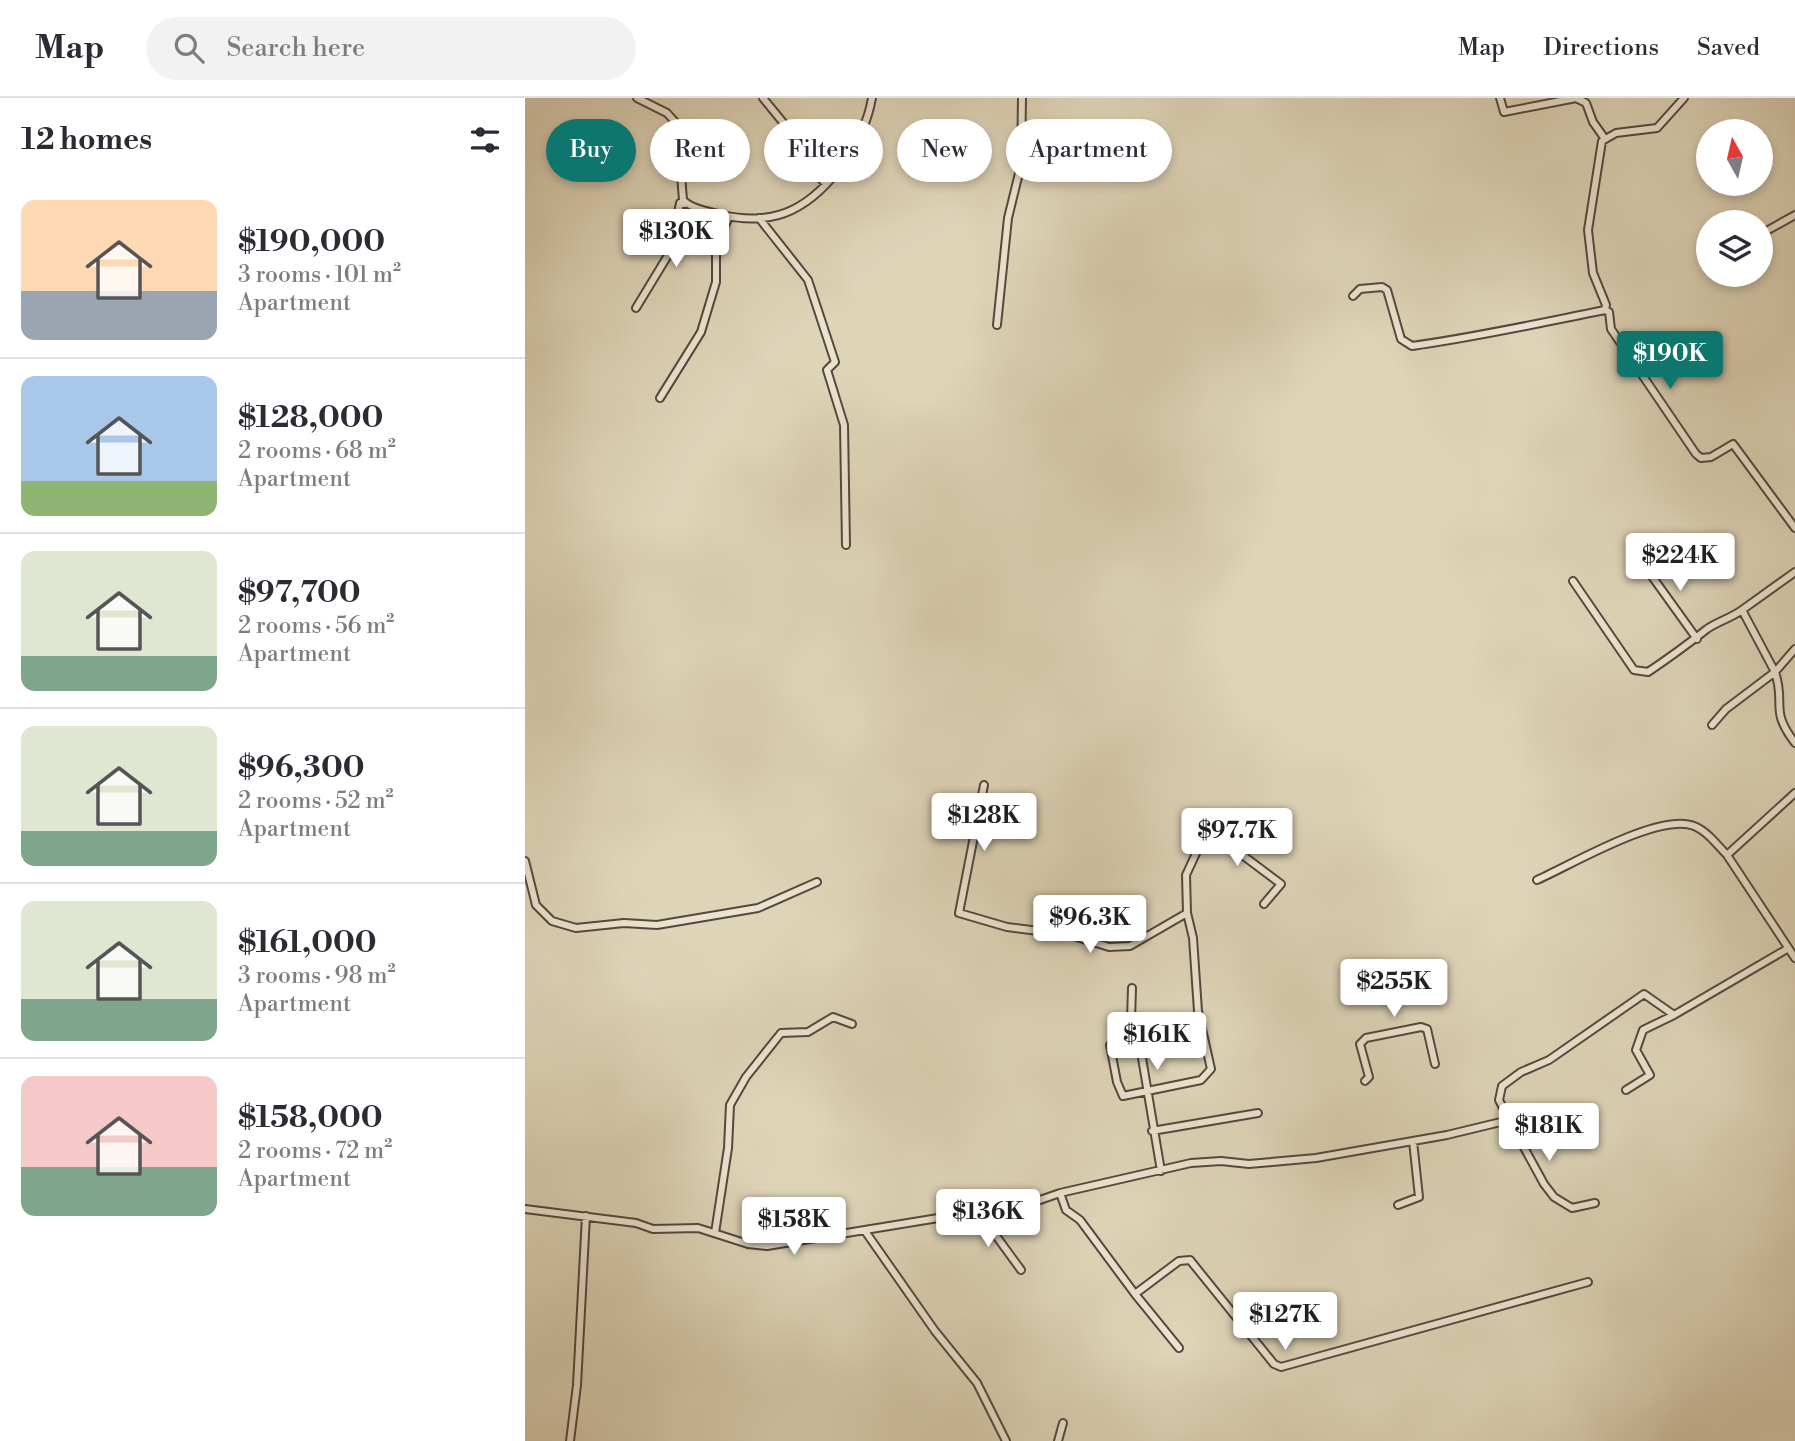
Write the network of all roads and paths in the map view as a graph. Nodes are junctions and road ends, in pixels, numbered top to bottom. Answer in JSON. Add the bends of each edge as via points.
{"nodes":[{"id":1,"x":638,"y":98,"type":"edge"},
{"id":2,"x":763,"y":98,"type":"edge"},
{"id":3,"x":872,"y":98,"type":"edge"},
{"id":4,"x":1022,"y":98,"type":"edge"},
{"id":5,"x":1500,"y":98,"type":"edge"},
{"id":6,"x":1576,"y":98,"type":"edge"},
{"id":7,"x":1684,"y":98,"type":"edge"},
{"id":8,"x":1605,"y":139,"type":"junction"},
{"id":9,"x":825,"y":183,"type":"junction"},
{"id":10,"x":687,"y":204,"type":"junction"},
{"id":11,"x":1795,"y":215,"type":"edge"},
{"id":12,"x":729,"y":217,"type":"junction"},
{"id":13,"x":759,"y":218,"type":"junction"},
{"id":14,"x":1773,"y":227,"type":"edge"},
{"id":15,"x":1353,"y":296,"type":"dead end"},
{"id":16,"x":636,"y":309,"type":"dead end"},
{"id":17,"x":1605,"y":310,"type":"junction"},
{"id":18,"x":997,"y":325,"type":"dead end"},
{"id":19,"x":660,"y":398,"type":"dead end"},
{"id":20,"x":1795,"y":527,"type":"edge"},
{"id":21,"x":846,"y":545,"type":"dead end"},
{"id":22,"x":1641,"y":561,"type":"dead end"},
{"id":23,"x":1795,"y":572,"type":"edge"},
{"id":24,"x":1573,"y":581,"type":"dead end"},
{"id":25,"x":1742,"y":610,"type":"junction"},
{"id":26,"x":1697,"y":639,"type":"junction"},
{"id":27,"x":1795,"y":649,"type":"edge"},
{"id":28,"x":1775,"y":672,"type":"junction"},
{"id":29,"x":1712,"y":725,"type":"dead end"},
{"id":30,"x":1795,"y":743,"type":"edge"},
{"id":31,"x":984,"y":785,"type":"dead end"},
{"id":32,"x":1795,"y":793,"type":"edge"},
{"id":33,"x":1203,"y":821,"type":"dead end"},
{"id":34,"x":1205,"y":834,"type":"junction"},
{"id":35,"x":1727,"y":855,"type":"junction"},
{"id":36,"x":525,"y":861,"type":"edge"},
{"id":37,"x":1537,"y":880,"type":"dead end"},
{"id":38,"x":817,"y":882,"type":"dead end"},
{"id":39,"x":1264,"y":904,"type":"dead end"},
{"id":40,"x":1187,"y":913,"type":"junction"},
{"id":41,"x":1787,"y":949,"type":"junction"},
{"id":42,"x":1795,"y":958,"type":"edge"},
{"id":43,"x":1132,"y":988,"type":"dead end"},
{"id":44,"x":1674,"y":1014,"type":"junction"},
{"id":45,"x":852,"y":1024,"type":"dead end"},
{"id":46,"x":1110,"y":1045,"type":"dead end"},
{"id":47,"x":1435,"y":1064,"type":"dead end"},
{"id":48,"x":1365,"y":1081,"type":"dead end"},
{"id":49,"x":1626,"y":1090,"type":"dead end"},
{"id":50,"x":1146,"y":1093,"type":"junction"},
{"id":51,"x":1258,"y":1113,"type":"dead end"},
{"id":52,"x":1509,"y":1120,"type":"junction"},
{"id":53,"x":1152,"y":1131,"type":"junction"},
{"id":54,"x":1413,"y":1141,"type":"junction"},
{"id":55,"x":1161,"y":1171,"type":"junction"},
{"id":56,"x":1060,"y":1193,"type":"junction"},
{"id":57,"x":1595,"y":1203,"type":"dead end"},
{"id":58,"x":1398,"y":1205,"type":"dead end"},
{"id":59,"x":525,"y":1209,"type":"edge"},
{"id":60,"x":978,"y":1212,"type":"junction"},
{"id":61,"x":586,"y":1216,"type":"junction"},
{"id":62,"x":865,"y":1231,"type":"junction"},
{"id":63,"x":715,"y":1233,"type":"junction"},
{"id":64,"x":1021,"y":1270,"type":"dead end"},
{"id":65,"x":1588,"y":1282,"type":"dead end"},
{"id":66,"x":1135,"y":1294,"type":"junction"},
{"id":67,"x":1179,"y":1348,"type":"dead end"},
{"id":68,"x":1063,"y":1423,"type":"dead end"},
{"id":69,"x":570,"y":1441,"type":"edge"},
{"id":70,"x":1006,"y":1441,"type":"edge"},
{"id":71,"x":1058,"y":1441,"type":"edge"}],
"edges":[{"from":1,"to":10,"type":"street","via":[[675,120],[681,195]]},
{"from":2,"to":9,"type":"street","via":[[799,142],[805,163]]},
{"from":3,"to":9,"type":"street","via":[[856,142]]},
{"from":4,"to":18,"type":"street","via":[[1021,165],[1008,218]]},
{"from":5,"to":6,"type":"street","via":[[1504,112]]},
{"from":6,"to":8,"type":"street","via":[[1586,103]]},
{"from":7,"to":8,"type":"street","via":[[1657,128],[1616,133]]},
{"from":8,"to":17,"type":"street","via":[[1588,230],[1593,273]]},
{"from":9,"to":13,"type":"street","via":[[793,210]]},
{"from":10,"to":12,"type":"street"},
{"from":10,"to":16,"type":"street","via":[[680,203],[670,252]]},
{"from":11,"to":14,"type":"street"},
{"from":12,"to":13,"type":"street"},
{"from":12,"to":19,"type":"street","via":[[716,244],[716,282],[701,332]]},
{"from":13,"to":21,"type":"street","via":[[808,280],[835,362],[827,370],[844,425]]},
{"from":15,"to":17,"type":"street","via":[[1360,289],[1387,290],[1401,340],[1412,346]]},
{"from":17,"to":20,"type":"street","via":[[1612,328],[1696,454],[1711,457],[1733,444]]},
{"from":22,"to":26,"type":"street"},
{"from":23,"to":25,"type":"street"},
{"from":24,"to":26,"type":"street","via":[[1634,670],[1648,672]]},
{"from":25,"to":26,"type":"street"},
{"from":25,"to":28,"type":"street"},
{"from":27,"to":28,"type":"street"},
{"from":28,"to":29,"type":"street"},
{"from":28,"to":30,"type":"street","via":[[1781,690],[1777,710]]},
{"from":31,"to":40,"type":"street","via":[[959,913],[1109,947],[1130,946]]},
{"from":32,"to":35,"type":"street"},
{"from":33,"to":34,"type":"street","via":[[1201,833]]},
{"from":34,"to":39,"type":"street","via":[[1225,842],[1282,884]]},
{"from":34,"to":40,"type":"street","via":[[1186,876]]},
{"from":35,"to":37,"type":"street","via":[[1694,826],[1675,823],[1638,834]]},
{"from":35,"to":41,"type":"street"},
{"from":36,"to":38,"type":"street","via":[[536,905],[552,920],[576,928],[657,925],[758,908]]},
{"from":40,"to":50,"type":"street","via":[[1198,1011],[1211,1069],[1201,1080]]},
{"from":41,"to":42,"type":"street"},
{"from":41,"to":44,"type":"street"},
{"from":43,"to":50,"type":"street","via":[[1131,1020]]},
{"from":44,"to":49,"type":"street","via":[[1643,1030],[1636,1050],[1650,1075]]},
{"from":44,"to":52,"type":"street","via":[[1644,994],[1549,1060],[1521,1072],[1498,1092]]},
{"from":45,"to":63,"type":"street","via":[[833,1017],[808,1032],[781,1033],[740,1086],[727,1116],[728,1148]]},
{"from":46,"to":50,"type":"street","via":[[1123,1096]]},
{"from":47,"to":48,"type":"street","via":[[1427,1029],[1366,1038],[1360,1044],[1369,1077]]},
{"from":50,"to":53,"type":"street"},
{"from":51,"to":53,"type":"street"},
{"from":52,"to":54,"type":"street"},
{"from":52,"to":57,"type":"street","via":[[1554,1197],[1572,1208]]},
{"from":53,"to":55,"type":"street"},
{"from":54,"to":55,"type":"street","via":[[1317,1158],[1191,1163]]},
{"from":54,"to":58,"type":"street","via":[[1419,1197]]},
{"from":55,"to":56,"type":"street"},
{"from":56,"to":60,"type":"street"},
{"from":56,"to":66,"type":"street","via":[[1066,1210],[1080,1220]]},
{"from":59,"to":61,"type":"street"},
{"from":60,"to":62,"type":"street"},
{"from":60,"to":64,"type":"street"},
{"from":61,"to":63,"type":"street","via":[[653,1229],[689,1227]]},
{"from":61,"to":69,"type":"street"},
{"from":62,"to":63,"type":"street","via":[[767,1246]]},
{"from":62,"to":70,"type":"street","via":[[977,1383]]},
{"from":65,"to":66,"type":"street","via":[[1281,1367],[1273,1364],[1190,1260],[1179,1261]]},
{"from":66,"to":67,"type":"street"},
{"from":68,"to":71,"type":"street"}]}
